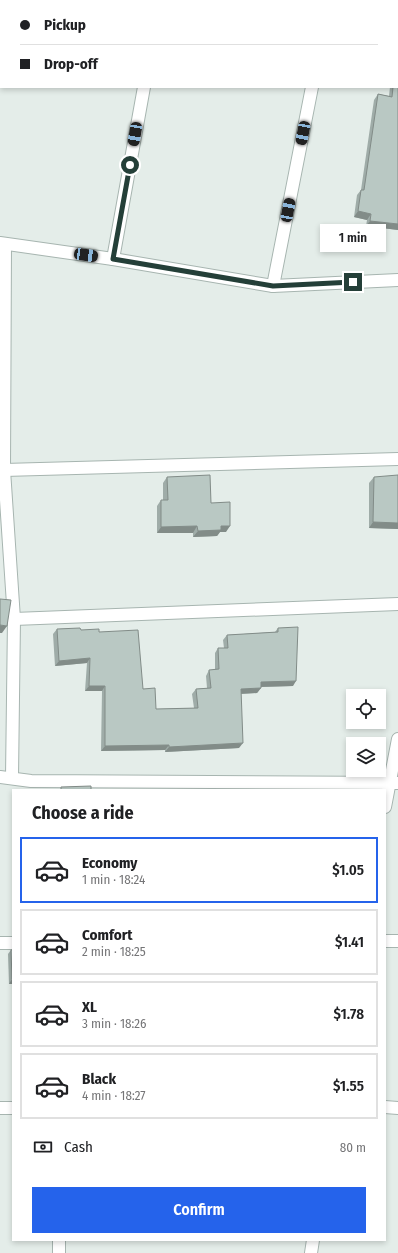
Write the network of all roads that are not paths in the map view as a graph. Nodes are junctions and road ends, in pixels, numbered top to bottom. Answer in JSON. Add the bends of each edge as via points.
{"nodes":[{"id":1,"x":144,"y":88,"type":"edge"},
{"id":2,"x":312,"y":88,"type":"edge"},
{"id":3,"x":3,"y":243,"type":"edge"},
{"id":4,"x":113,"y":259,"type":"junction"},
{"id":5,"x":398,"y":280,"type":"edge"},
{"id":6,"x":273,"y":286,"type":"junction"},
{"id":7,"x":398,"y":459,"type":"edge"},
{"id":8,"x":4,"y":470,"type":"junction"},
{"id":9,"x":398,"y":604,"type":"edge"},
{"id":10,"x":14,"y":619,"type":"junction"},
{"id":11,"x":398,"y":739,"type":"edge"},
{"id":12,"x":6,"y":777,"type":"edge"},
{"id":13,"x":394,"y":783,"type":"edge"},
{"id":14,"x":386,"y":804,"type":"edge"},
{"id":15,"x":386,"y":941,"type":"edge"},
{"id":16,"x":398,"y":941,"type":"edge"},
{"id":17,"x":0,"y":943,"type":"edge"},
{"id":18,"x":12,"y":943,"type":"edge"},
{"id":19,"x":386,"y":1107,"type":"edge"},
{"id":20,"x":0,"y":1108,"type":"edge"},
{"id":21,"x":12,"y":1108,"type":"edge"},
{"id":22,"x":398,"y":1108,"type":"edge"},
{"id":23,"x":59,"y":1241,"type":"edge"},
{"id":24,"x":313,"y":1241,"type":"edge"},
{"id":25,"x":59,"y":1253,"type":"edge"},
{"id":26,"x":311,"y":1253,"type":"edge"}],
"edges":[{"from":1,"to":4,"type":"street"},
{"from":2,"to":6,"type":"street"},
{"from":3,"to":4,"type":"street"},
{"from":3,"to":8,"type":"street"},
{"from":4,"to":6,"type":"street"},
{"from":5,"to":6,"type":"street"},
{"from":7,"to":8,"type":"street"},
{"from":8,"to":10,"type":"street"},
{"from":9,"to":10,"type":"street"},
{"from":10,"to":12,"type":"street"},
{"from":11,"to":13,"type":"street"},
{"from":12,"to":13,"type":"street","via":[[31,781]]},
{"from":13,"to":14,"type":"street"},
{"from":15,"to":16,"type":"street"},
{"from":17,"to":18,"type":"street"},
{"from":19,"to":22,"type":"street"},
{"from":20,"to":21,"type":"street"},
{"from":23,"to":25,"type":"street"},
{"from":24,"to":26,"type":"street"}]}
